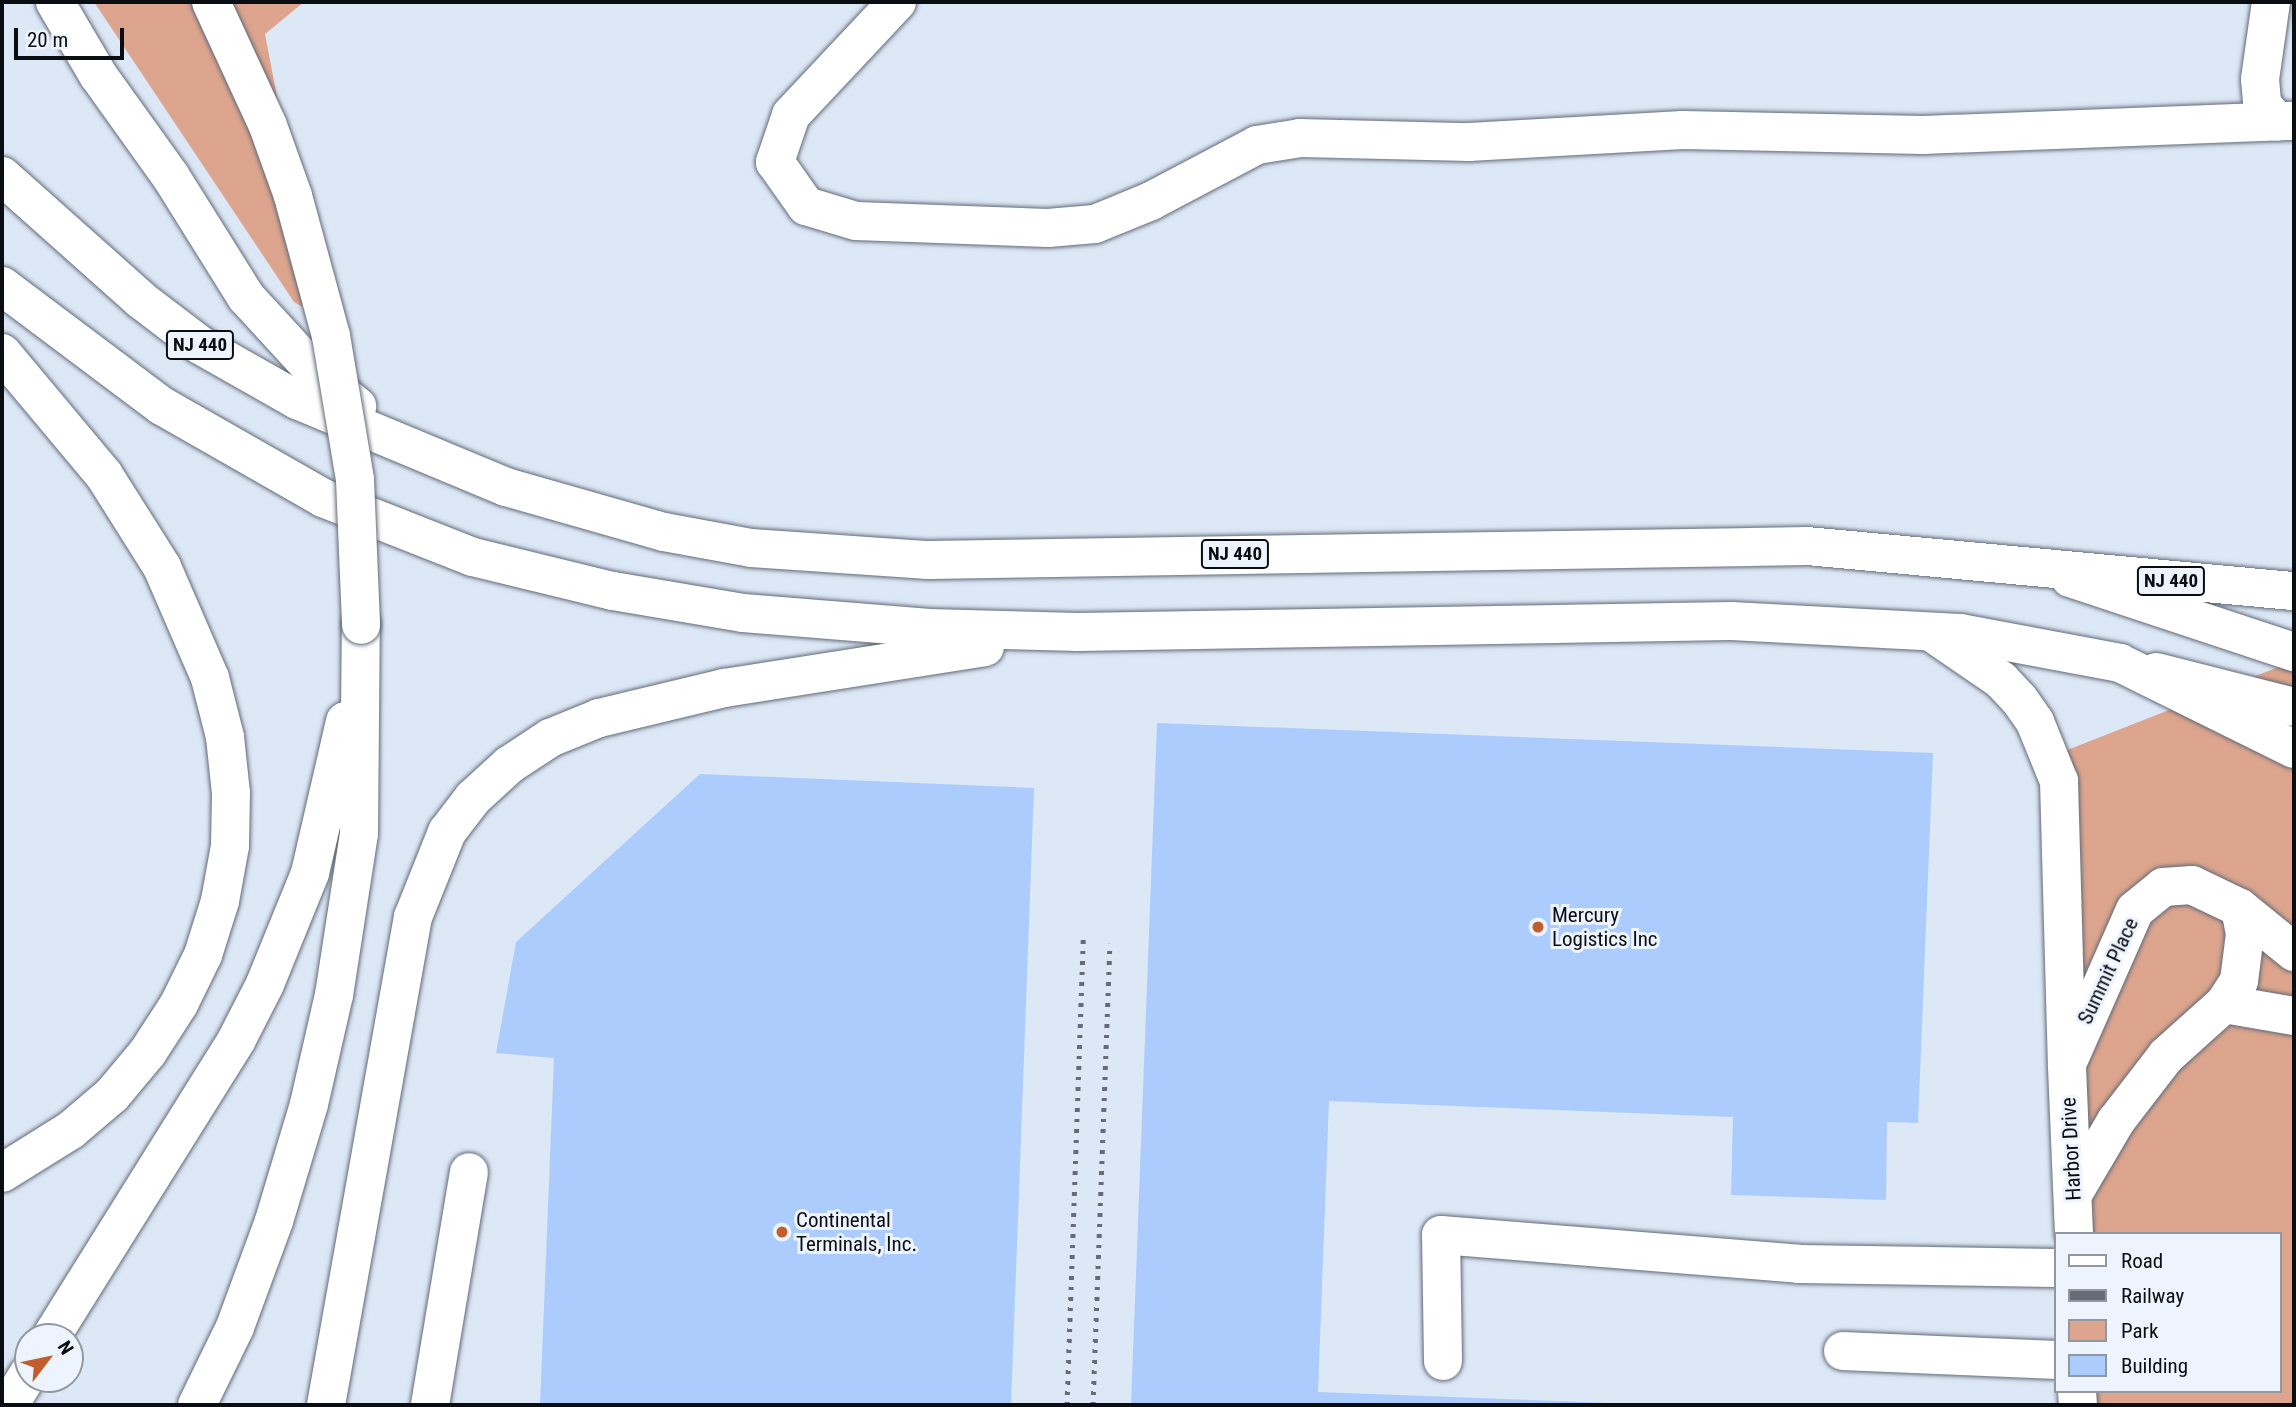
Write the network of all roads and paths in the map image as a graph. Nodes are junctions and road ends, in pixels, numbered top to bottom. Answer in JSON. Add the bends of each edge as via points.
{"nodes":[{"id":1,"x":55,"y":2,"type":"edge"},
{"id":2,"x":211,"y":2,"type":"edge"},
{"id":3,"x":897,"y":2,"type":"edge"},
{"id":4,"x":2271,"y":2,"type":"edge"},
{"id":5,"x":2286,"y":122,"type":"edge"},
{"id":6,"x":2,"y":176,"type":"edge"},
{"id":7,"x":2,"y":286,"type":"edge"},
{"id":8,"x":2,"y":353,"type":"edge"},
{"id":9,"x":433,"y":460,"type":"junction"},
{"id":10,"x":2048,"y":570,"type":"junction"},
{"id":11,"x":2294,"y":591,"type":"edge"},
{"id":12,"x":361,"y":625,"type":"junction"},
{"id":13,"x":1929,"y":631,"type":"junction"},
{"id":14,"x":1078,"y":632,"type":"junction"},
{"id":15,"x":2294,"y":652,"type":"edge"},
{"id":16,"x":2120,"y":663,"type":"junction"},
{"id":17,"x":2294,"y":707,"type":"edge"},
{"id":18,"x":2294,"y":749,"type":"edge"},
{"id":19,"x":2240,"y":908,"type":"junction"},
{"id":20,"x":2294,"y":952,"type":"edge"},
{"id":21,"x":2224,"y":1004,"type":"junction"},
{"id":22,"x":2294,"y":1016,"type":"edge"},
{"id":23,"x":2067,"y":1064,"type":"junction"},
{"id":24,"x":469,"y":1172,"type":"dead end"},
{"id":25,"x":2,"y":1173,"type":"edge"},
{"id":26,"x":2073,"y":1194,"type":"junction"},
{"id":27,"x":2074,"y":1232,"type":"edge"},
{"id":28,"x":2054,"y":1268,"type":"edge"},
{"id":29,"x":60,"y":1323,"type":"edge"},
{"id":30,"x":1843,"y":1351,"type":"dead end"},
{"id":31,"x":2054,"y":1360,"type":"edge"},
{"id":32,"x":1443,"y":1361,"type":"dead end"},
{"id":33,"x":197,"y":1405,"type":"edge"},
{"id":34,"x":326,"y":1405,"type":"edge"},
{"id":35,"x":430,"y":1405,"type":"edge"}],
"edges":[{"from":1,"to":9,"type":"main road","via":[[246,298],[316,373]]},
{"from":2,"to":12,"type":"main road","bridge":true,"via":[[268,126],[293,196],[331,336],[355,481]]},
{"from":3,"to":5,"type":"main road","via":[[791,115],[775,162],[806,206],[856,221],[1048,228],[1095,224],[1151,201],[1257,145],[1300,138],[1469,142],[1683,130],[1923,135]]},
{"from":4,"to":5,"type":"main road","via":[[2260,79],[2262,104]]},
{"from":6,"to":9,"type":"main road","number":"NJ 440","via":[[89,258],[200,345],[297,400]]},
{"from":7,"to":14,"type":"main road","via":[[162,406],[244,457],[393,528],[473,557],[613,591],[743,613],[889,626]]},
{"from":8,"to":25,"type":"main road","via":[[104,475],[162,567],[210,678],[225,737],[231,793],[230,846],[220,901],[203,955],[179,1004],[112,1095],[71,1130]]},
{"from":9,"to":10,"type":"main road","number":"NJ 440","via":[[532,496],[664,532],[838,557],[957,559],[1732,545],[1885,551]]},
{"from":10,"to":11,"type":"main road","number":"NJ 440"},
{"from":10,"to":15,"type":"main road"},
{"from":12,"to":29,"type":"main road","via":[[326,819],[290,929],[237,1039]]},
{"from":12,"to":33,"type":"main road","via":[[359,834],[334,995],[309,1104],[274,1221],[235,1327]]},
{"from":13,"to":14,"type":"main road","via":[[1731,621]]},
{"from":13,"to":16,"type":"main road"},
{"from":13,"to":23,"type":"main road","name":"Harbor Drive","via":[[2001,680],[2019,699],[2035,722],[2056,771],[2063,812]]},
{"from":14,"to":34,"type":"main road","via":[[647,704],[550,738],[509,765],[473,798],[447,832],[413,917]]},
{"from":16,"to":17,"type":"main road"},
{"from":16,"to":18,"type":"main road"},
{"from":19,"to":20,"type":"main road","name":"Summit Place"},
{"from":19,"to":21,"type":"main road","via":[[2244,958],[2239,981]]},
{"from":19,"to":23,"type":"main road","name":"Summit Place","via":[[2192,885],[2163,887],[2147,897],[2130,921]]},
{"from":21,"to":22,"type":"main road"},
{"from":21,"to":26,"type":"main road","via":[[2166,1056],[2116,1121]]},
{"from":23,"to":26,"type":"main road","name":"Harbor Drive"},
{"from":24,"to":35,"type":"main road"},
{"from":26,"to":27,"type":"main road","name":"Harbor Drive"},
{"from":28,"to":32,"type":"main road","via":[[1799,1264],[1441,1235]]},
{"from":30,"to":31,"type":"main road"}]}
